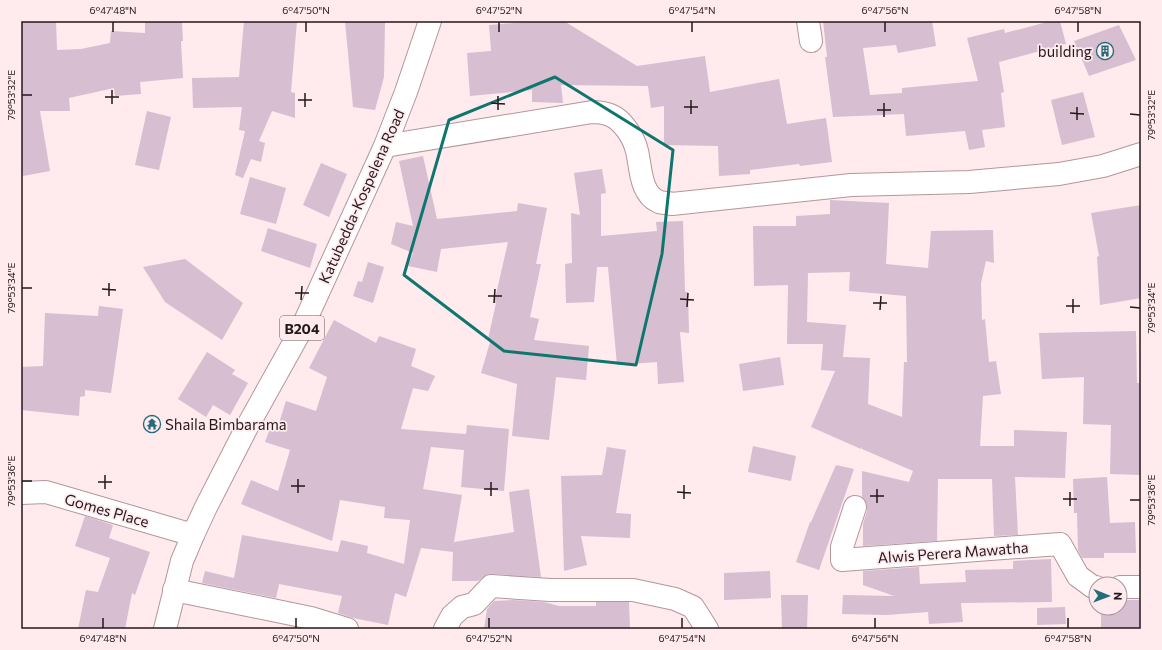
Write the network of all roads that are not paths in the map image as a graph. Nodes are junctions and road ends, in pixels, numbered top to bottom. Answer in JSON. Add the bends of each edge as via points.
{"nodes":[{"id":1,"x":430,"y":21,"type":"edge"},
{"id":2,"x":385,"y":146,"type":"junction"},
{"id":3,"x":1141,"y":154,"type":"edge"},
{"id":4,"x":21,"y":493,"type":"edge"},
{"id":5,"x":855,"y":507,"type":"dead end"},
{"id":6,"x":193,"y":536,"type":"junction"},
{"id":7,"x":1088,"y":583,"type":"edge"},
{"id":8,"x":1128,"y":587,"type":"edge"},
{"id":9,"x":1141,"y":587,"type":"edge"},
{"id":10,"x":174,"y":590,"type":"junction"},
{"id":11,"x":165,"y":629,"type":"edge"},
{"id":12,"x":347,"y":629,"type":"edge"},
{"id":13,"x":445,"y":629,"type":"edge"},
{"id":14,"x":707,"y":629,"type":"edge"}],
"edges":[{"from":1,"to":2,"type":"street","name":"Katubedda-Kospelena Road","number":"B204"},
{"from":2,"to":3,"type":"street","via":[[592,112],[609,114],[618,119],[628,131],[637,149],[643,184],[649,194],[660,202],[672,204],[850,185],[969,182],[1059,174],[1103,166]]},
{"from":2,"to":6,"type":"street","name":"Katubedda-Kospelena Road","number":"B204","via":[[301,330],[247,427]]},
{"from":4,"to":6,"type":"street","name":"Gomes Place","via":[[46,492]]},
{"from":5,"to":7,"type":"street","name":"Alwis Perera Mawatha","via":[[842,547],[842,560],[1060,544],[1078,576]]},
{"from":6,"to":10,"type":"street","name":"Katubedda-Kospelena Road","number":"B204","via":[[182,561]]},
{"from":8,"to":9,"type":"street"},
{"from":10,"to":11,"type":"street","name":"Katubedda-Kospelena Road","number":"B204"},
{"from":10,"to":12,"type":"street","via":[[304,617]]},
{"from":13,"to":14,"type":"street","via":[[452,616],[462,607],[474,604],[491,586],[550,590],[633,590],[675,599],[693,607]]}]}
